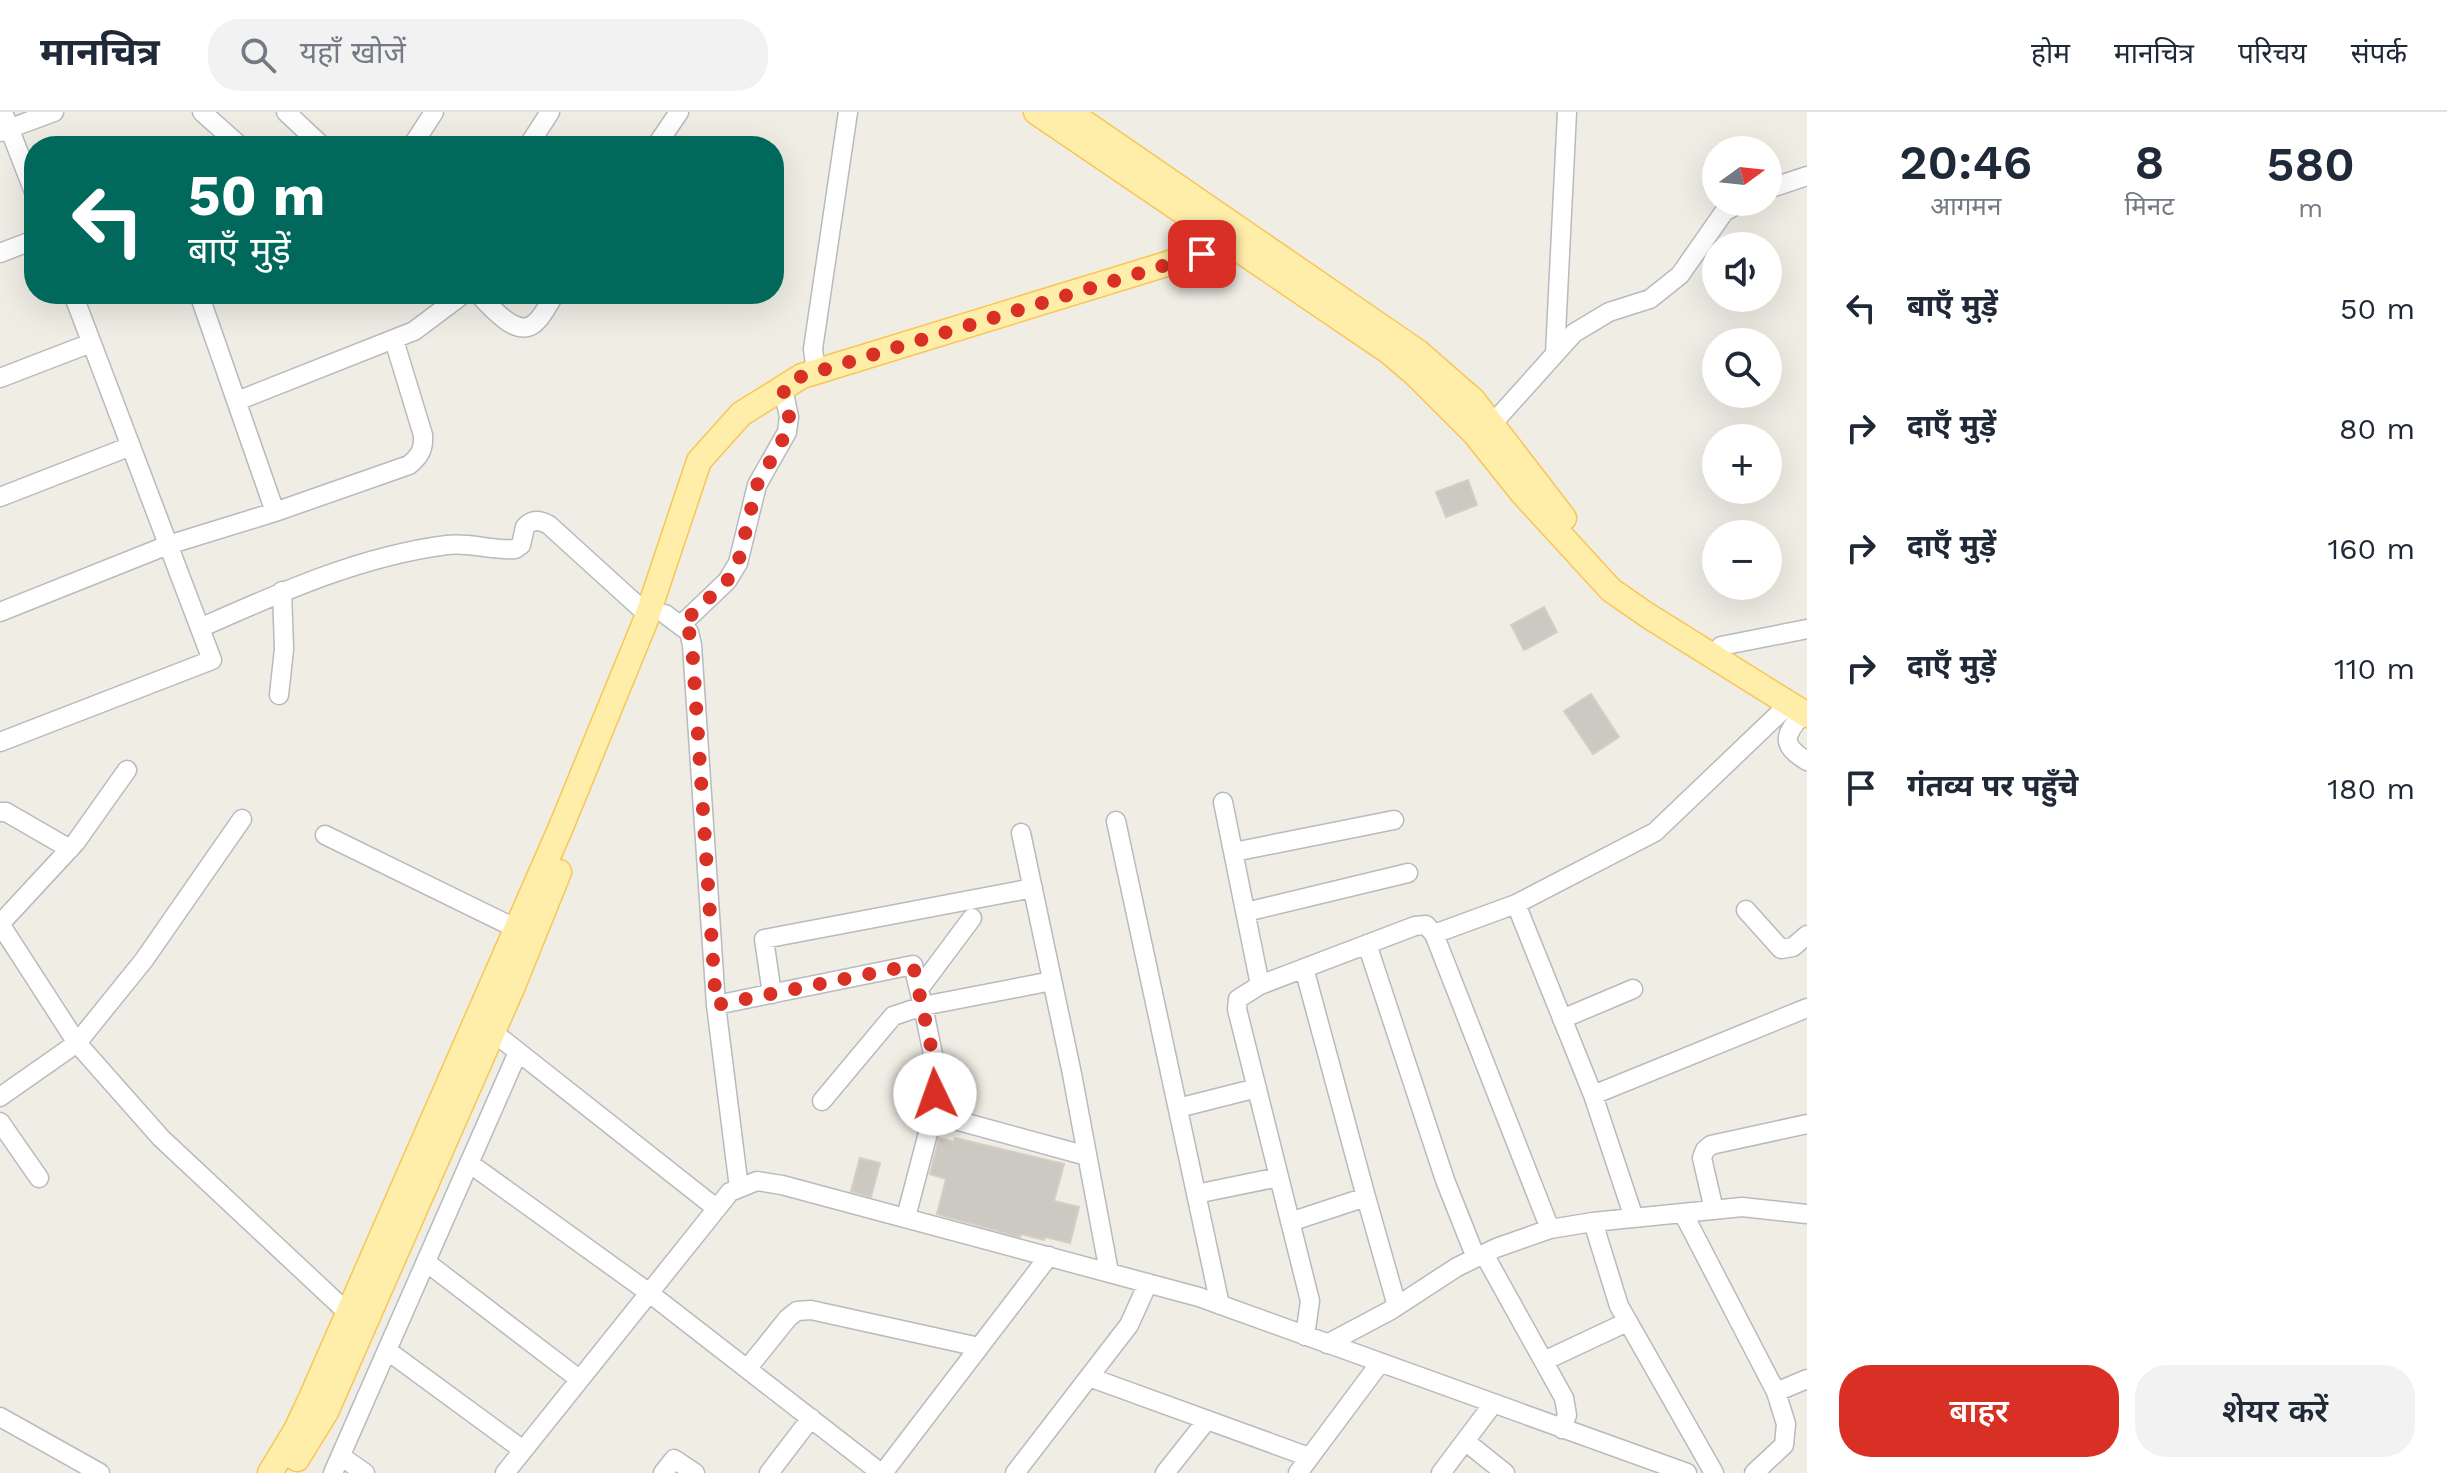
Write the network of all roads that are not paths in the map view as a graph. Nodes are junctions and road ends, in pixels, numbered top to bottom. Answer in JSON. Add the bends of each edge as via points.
{"nodes":[{"id":1,"x":54,"y":112,"type":"edge"},
{"id":2,"x":202,"y":112,"type":"edge"},
{"id":3,"x":286,"y":112,"type":"edge"},
{"id":4,"x":434,"y":112,"type":"edge"},
{"id":5,"x":550,"y":112,"type":"edge"},
{"id":6,"x":679,"y":112,"type":"edge"},
{"id":7,"x":848,"y":112,"type":"edge"},
{"id":8,"x":1036,"y":112,"type":"edge"},
{"id":9,"x":1069,"y":112,"type":"edge"},
{"id":10,"x":1567,"y":112,"type":"edge"},
{"id":11,"x":4,"y":124,"type":"edge"},
{"id":12,"x":229,"y":136,"type":"edge"},
{"id":13,"x":311,"y":136,"type":"edge"},
{"id":14,"x":418,"y":136,"type":"edge"},
{"id":15,"x":534,"y":136,"type":"edge"},
{"id":16,"x":663,"y":136,"type":"edge"},
{"id":17,"x":24,"y":169,"type":"edge"},
{"id":18,"x":1807,"y":176,"type":"edge"},
{"id":19,"x":1782,"y":184,"type":"edge"},
{"id":20,"x":1721,"y":216,"type":"edge"},
{"id":21,"x":1240,"y":242,"type":"junction"},
{"id":22,"x":24,"y":244,"type":"edge"},
{"id":23,"x":0,"y":253,"type":"edge"},
{"id":24,"x":77,"y":304,"type":"edge"},
{"id":25,"x":207,"y":304,"type":"edge"},
{"id":26,"x":456,"y":304,"type":"edge"},
{"id":27,"x":482,"y":304,"type":"edge"},
{"id":28,"x":548,"y":304,"type":"edge"},
{"id":29,"x":394,"y":340,"type":"junction"},
{"id":30,"x":91,"y":343,"type":"junction"},
{"id":31,"x":1555,"y":354,"type":"junction"},
{"id":32,"x":816,"y":372,"type":"junction"},
{"id":33,"x":0,"y":378,"type":"edge"},
{"id":34,"x":783,"y":388,"type":"junction"},
{"id":35,"x":237,"y":401,"type":"junction"},
{"id":36,"x":1493,"y":423,"type":"junction"},
{"id":37,"x":131,"y":446,"type":"junction"},
{"id":38,"x":0,"y":497,"type":"edge"},
{"id":39,"x":275,"y":512,"type":"junction"},
{"id":40,"x":168,"y":545,"type":"junction"},
{"id":41,"x":282,"y":591,"type":"junction"},
{"id":42,"x":0,"y":612,"type":"edge"},
{"id":43,"x":665,"y":618,"type":"junction"},
{"id":44,"x":200,"y":628,"type":"junction"},
{"id":45,"x":1807,"y":629,"type":"edge"},
{"id":46,"x":1721,"y":646,"type":"junction"},
{"id":47,"x":279,"y":695,"type":"dead end"},
{"id":48,"x":1802,"y":707,"type":"edge"},
{"id":49,"x":0,"y":742,"type":"edge"},
{"id":50,"x":1807,"y":761,"type":"edge"},
{"id":51,"x":127,"y":770,"type":"dead end"},
{"id":52,"x":1223,"y":802,"type":"dead end"},
{"id":53,"x":0,"y":812,"type":"edge"},
{"id":54,"x":242,"y":819,"type":"dead end"},
{"id":55,"x":1394,"y":820,"type":"dead end"},
{"id":56,"x":1116,"y":821,"type":"dead end"},
{"id":57,"x":1021,"y":833,"type":"dead end"},
{"id":58,"x":325,"y":835,"type":"dead end"},
{"id":59,"x":70,"y":849,"type":"junction"},
{"id":60,"x":1234,"y":852,"type":"junction"},
{"id":61,"x":1408,"y":873,"type":"dead end"},
{"id":62,"x":1033,"y":888,"type":"junction"},
{"id":63,"x":1516,"y":904,"type":"junction"},
{"id":64,"x":1746,"y":910,"type":"dead end"},
{"id":65,"x":1246,"y":912,"type":"junction"},
{"id":66,"x":972,"y":918,"type":"dead end"},
{"id":67,"x":517,"y":929,"type":"junction"},
{"id":68,"x":1434,"y":934,"type":"junction"},
{"id":69,"x":1807,"y":935,"type":"edge"},
{"id":70,"x":1367,"y":944,"type":"junction"},
{"id":71,"x":1304,"y":968,"type":"junction"},
{"id":72,"x":1052,"y":981,"type":"junction"},
{"id":73,"x":1260,"y":985,"type":"junction"},
{"id":74,"x":1633,"y":989,"type":"dead end"},
{"id":75,"x":772,"y":994,"type":"junction"},
{"id":76,"x":921,"y":998,"type":"junction"},
{"id":77,"x":716,"y":1005,"type":"junction"},
{"id":78,"x":1807,"y":1008,"type":"edge"},
{"id":79,"x":1562,"y":1019,"type":"junction"},
{"id":80,"x":493,"y":1032,"type":"junction"},
{"id":81,"x":77,"y":1043,"type":"junction"},
{"id":82,"x":518,"y":1052,"type":"junction"},
{"id":83,"x":1257,"y":1088,"type":"junction"},
{"id":84,"x":1593,"y":1095,"type":"junction"},
{"id":85,"x":0,"y":1097,"type":"edge"},
{"id":86,"x":822,"y":1101,"type":"dead end"},
{"id":87,"x":1178,"y":1108,"type":"junction"},
{"id":88,"x":933,"y":1114,"type":"junction"},
{"id":89,"x":0,"y":1122,"type":"edge"},
{"id":90,"x":1807,"y":1124,"type":"edge"},
{"id":91,"x":1087,"y":1156,"type":"junction"},
{"id":92,"x":469,"y":1163,"type":"junction"},
{"id":93,"x":1279,"y":1177,"type":"junction"},
{"id":94,"x":39,"y":1178,"type":"dead end"},
{"id":95,"x":739,"y":1188,"type":"junction"},
{"id":96,"x":1196,"y":1194,"type":"junction"},
{"id":97,"x":1366,"y":1197,"type":"junction"},
{"id":98,"x":716,"y":1208,"type":"junction"},
{"id":99,"x":1714,"y":1210,"type":"junction"},
{"id":100,"x":1683,"y":1213,"type":"junction"},
{"id":101,"x":1807,"y":1214,"type":"edge"},
{"id":102,"x":906,"y":1217,"type":"junction"},
{"id":103,"x":1634,"y":1218,"type":"junction"},
{"id":104,"x":1290,"y":1222,"type":"junction"},
{"id":105,"x":1593,"y":1222,"type":"junction"},
{"id":106,"x":1550,"y":1229,"type":"junction"},
{"id":107,"x":1049,"y":1256,"type":"junction"},
{"id":108,"x":1480,"y":1256,"type":"junction"},
{"id":109,"x":426,"y":1262,"type":"junction"},
{"id":110,"x":1109,"y":1272,"type":"junction"},
{"id":111,"x":1148,"y":1283,"type":"junction"},
{"id":112,"x":648,"y":1292,"type":"junction"},
{"id":113,"x":1220,"y":1305,"type":"junction"},
{"id":114,"x":1397,"y":1306,"type":"junction"},
{"id":115,"x":356,"y":1318,"type":"junction"},
{"id":116,"x":1627,"y":1322,"type":"junction"},
{"id":117,"x":1305,"y":1336,"type":"junction"},
{"id":118,"x":1327,"y":1344,"type":"junction"},
{"id":119,"x":979,"y":1347,"type":"junction"},
{"id":120,"x":388,"y":1351,"type":"junction"},
{"id":121,"x":1544,"y":1361,"type":"junction"},
{"id":122,"x":1380,"y":1363,"type":"junction"},
{"id":123,"x":747,"y":1369,"type":"junction"},
{"id":124,"x":1089,"y":1377,"type":"junction"},
{"id":125,"x":579,"y":1379,"type":"junction"},
{"id":126,"x":1807,"y":1379,"type":"edge"},
{"id":127,"x":1776,"y":1392,"type":"junction"},
{"id":128,"x":1493,"y":1404,"type":"junction"},
{"id":129,"x":0,"y":1417,"type":"edge"},
{"id":130,"x":811,"y":1418,"type":"junction"},
{"id":131,"x":1207,"y":1420,"type":"junction"},
{"id":132,"x":1562,"y":1429,"type":"junction"},
{"id":133,"x":1465,"y":1441,"type":"junction"},
{"id":134,"x":523,"y":1450,"type":"junction"},
{"id":135,"x":1309,"y":1457,"type":"junction"},
{"id":136,"x":338,"y":1465,"type":"edge"},
{"id":137,"x":1667,"y":1469,"type":"edge"},
{"id":138,"x":100,"y":1473,"type":"edge"},
{"id":139,"x":270,"y":1473,"type":"edge"},
{"id":140,"x":288,"y":1473,"type":"edge"},
{"id":141,"x":365,"y":1473,"type":"edge"},
{"id":142,"x":505,"y":1473,"type":"edge"},
{"id":143,"x":663,"y":1473,"type":"edge"},
{"id":144,"x":695,"y":1473,"type":"edge"},
{"id":145,"x":769,"y":1473,"type":"edge"},
{"id":146,"x":882,"y":1473,"type":"edge"},
{"id":147,"x":1015,"y":1473,"type":"edge"},
{"id":148,"x":1165,"y":1473,"type":"edge"},
{"id":149,"x":1298,"y":1473,"type":"edge"},
{"id":150,"x":1441,"y":1473,"type":"edge"},
{"id":151,"x":1505,"y":1473,"type":"edge"},
{"id":152,"x":1687,"y":1473,"type":"edge"},
{"id":153,"x":1714,"y":1473,"type":"edge"},
{"id":154,"x":1754,"y":1473,"type":"edge"}],
"edges":[{"from":1,"to":11,"type":"street"},
{"from":2,"to":12,"type":"street"},
{"from":3,"to":13,"type":"street"},
{"from":4,"to":14,"type":"street"},
{"from":5,"to":15,"type":"street"},
{"from":6,"to":16,"type":"street"},
{"from":7,"to":32,"type":"street","via":[[813,349]]},
{"from":8,"to":21,"type":"main road"},
{"from":9,"to":21,"type":"main road"},
{"from":10,"to":31,"type":"street"},
{"from":11,"to":17,"type":"street"},
{"from":18,"to":19,"type":"street"},
{"from":20,"to":31,"type":"street","via":[[1680,275],[1650,299],[1609,312],[1574,333]]},
{"from":21,"to":32,"type":"main road"},
{"from":21,"to":36,"type":"main road","via":[[1418,352]]},
{"from":21,"to":48,"type":"main road","via":[[1416,375],[1475,434],[1611,590]]},
{"from":22,"to":23,"type":"street"},
{"from":24,"to":30,"type":"street"},
{"from":25,"to":35,"type":"street"},
{"from":26,"to":29,"type":"street"},
{"from":27,"to":28,"type":"street","via":[[521,328],[536,323]]},
{"from":29,"to":35,"type":"street"},
{"from":29,"to":39,"type":"street","via":[[423,435],[424,447],[416,459]]},
{"from":30,"to":33,"type":"street"},
{"from":30,"to":37,"type":"street"},
{"from":31,"to":36,"type":"street"},
{"from":32,"to":34,"type":"main road"},
{"from":34,"to":43,"type":"main road","via":[[741,414],[708,470]]},
{"from":34,"to":43,"type":"street","via":[[787,432],[757,485],[738,563],[727,581]]},
{"from":35,"to":39,"type":"street"},
{"from":36,"to":46,"type":"main road","via":[[1584,545],[1640,593]]},
{"from":37,"to":38,"type":"street"},
{"from":37,"to":40,"type":"street"},
{"from":39,"to":40,"type":"street"},
{"from":40,"to":42,"type":"street"},
{"from":40,"to":44,"type":"street"},
{"from":41,"to":43,"type":"street","via":[[422,549],[515,549],[529,523],[542,521]]},
{"from":41,"to":44,"type":"street"},
{"from":41,"to":47,"type":"street"},
{"from":43,"to":67,"type":"main road"},
{"from":43,"to":77,"type":"street","via":[[689,632],[692,645]]},
{"from":43,"to":80,"type":"main road"},
{"from":44,"to":49,"type":"street","via":[[212,660]]},
{"from":45,"to":46,"type":"street"},
{"from":46,"to":48,"type":"main road"},
{"from":48,"to":50,"type":"street","via":[[1787,738],[1788,746]]},
{"from":48,"to":63,"type":"street","via":[[1655,832]]},
{"from":51,"to":59,"type":"street"},
{"from":52,"to":60,"type":"street"},
{"from":53,"to":59,"type":"street"},
{"from":54,"to":81,"type":"street","via":[[144,960]]},
{"from":55,"to":60,"type":"street"},
{"from":56,"to":87,"type":"street"},
{"from":57,"to":62,"type":"street"},
{"from":58,"to":67,"type":"street"},
{"from":59,"to":81,"type":"street","via":[[0,924]]},
{"from":60,"to":65,"type":"street"},
{"from":61,"to":65,"type":"street"},
{"from":62,"to":72,"type":"street"},
{"from":62,"to":75,"type":"street","via":[[764,939]]},
{"from":63,"to":68,"type":"street"},
{"from":63,"to":79,"type":"street"},
{"from":64,"to":69,"type":"street","via":[[1781,949]]},
{"from":65,"to":73,"type":"street"},
{"from":66,"to":76,"type":"street"},
{"from":67,"to":115,"type":"main road"},
{"from":68,"to":70,"type":"street","via":[[1426,925],[1415,926]]},
{"from":68,"to":106,"type":"street"},
{"from":70,"to":71,"type":"street"},
{"from":70,"to":108,"type":"street","via":[[1445,1180]]},
{"from":71,"to":73,"type":"street"},
{"from":71,"to":97,"type":"street"},
{"from":72,"to":76,"type":"street"},
{"from":72,"to":91,"type":"street"},
{"from":73,"to":83,"type":"street","via":[[1238,999],[1237,1009]]},
{"from":74,"to":79,"type":"street"},
{"from":75,"to":76,"type":"street","via":[[913,965]]},
{"from":75,"to":77,"type":"street"},
{"from":76,"to":86,"type":"street","via":[[893,1016]]},
{"from":76,"to":88,"type":"street","via":[[937,1074]]},
{"from":77,"to":95,"type":"street"},
{"from":78,"to":84,"type":"street"},
{"from":79,"to":84,"type":"street"},
{"from":80,"to":82,"type":"street"},
{"from":80,"to":115,"type":"main road"},
{"from":81,"to":85,"type":"street"},
{"from":81,"to":115,"type":"street","via":[[161,1138]]},
{"from":82,"to":92,"type":"street"},
{"from":82,"to":98,"type":"street"},
{"from":83,"to":87,"type":"street"},
{"from":83,"to":93,"type":"street"},
{"from":84,"to":103,"type":"street"},
{"from":87,"to":96,"type":"street"},
{"from":88,"to":91,"type":"street"},
{"from":88,"to":102,"type":"street"},
{"from":89,"to":94,"type":"street"},
{"from":90,"to":99,"type":"street","via":[[1705,1150],[1702,1158]]},
{"from":91,"to":110,"type":"street"},
{"from":92,"to":109,"type":"street"},
{"from":92,"to":112,"type":"street"},
{"from":93,"to":96,"type":"street"},
{"from":93,"to":104,"type":"street"},
{"from":95,"to":98,"type":"street"},
{"from":95,"to":102,"type":"street","via":[[757,1181],[782,1185]]},
{"from":96,"to":113,"type":"street"},
{"from":97,"to":104,"type":"street"},
{"from":97,"to":114,"type":"street"},
{"from":98,"to":112,"type":"street"},
{"from":99,"to":100,"type":"street"},
{"from":99,"to":101,"type":"street","via":[[1742,1207]]},
{"from":100,"to":103,"type":"street"},
{"from":100,"to":127,"type":"street"},
{"from":102,"to":107,"type":"street"},
{"from":103,"to":105,"type":"street"},
{"from":104,"to":117,"type":"street","via":[[1310,1301]]},
{"from":105,"to":106,"type":"street"},
{"from":105,"to":116,"type":"street"},
{"from":106,"to":108,"type":"street"},
{"from":107,"to":110,"type":"street"},
{"from":107,"to":119,"type":"street"},
{"from":108,"to":114,"type":"street"},
{"from":108,"to":121,"type":"street"},
{"from":109,"to":120,"type":"street"},
{"from":109,"to":125,"type":"street"},
{"from":110,"to":111,"type":"street"},
{"from":111,"to":113,"type":"street"},
{"from":111,"to":124,"type":"street","via":[[1129,1325]]},
{"from":112,"to":123,"type":"street"},
{"from":112,"to":125,"type":"street"},
{"from":113,"to":117,"type":"street"},
{"from":114,"to":118,"type":"street"},
{"from":115,"to":139,"type":"main road"},
{"from":115,"to":140,"type":"main road","via":[[326,1412]]},
{"from":116,"to":121,"type":"street"},
{"from":116,"to":153,"type":"street"},
{"from":117,"to":118,"type":"street"},
{"from":118,"to":122,"type":"street"},
{"from":119,"to":123,"type":"street","via":[[797,1311]]},
{"from":119,"to":146,"type":"street"},
{"from":120,"to":134,"type":"street"},
{"from":120,"to":136,"type":"street"},
{"from":121,"to":132,"type":"street","via":[[1567,1406]]},
{"from":122,"to":128,"type":"street"},
{"from":122,"to":135,"type":"street"},
{"from":123,"to":130,"type":"street"},
{"from":124,"to":131,"type":"street"},
{"from":124,"to":147,"type":"street"},
{"from":125,"to":134,"type":"street"},
{"from":126,"to":127,"type":"street"},
{"from":127,"to":154,"type":"street","via":[[1786,1424],[1784,1445]]},
{"from":128,"to":132,"type":"street"},
{"from":128,"to":133,"type":"street"},
{"from":129,"to":138,"type":"street"},
{"from":130,"to":145,"type":"street"},
{"from":130,"to":146,"type":"street"},
{"from":131,"to":135,"type":"street"},
{"from":131,"to":148,"type":"street"},
{"from":132,"to":137,"type":"street"},
{"from":133,"to":150,"type":"street"},
{"from":133,"to":151,"type":"street"},
{"from":134,"to":142,"type":"street"},
{"from":135,"to":149,"type":"street"},
{"from":136,"to":141,"type":"street"},
{"from":137,"to":152,"type":"street"},
{"from":143,"to":144,"type":"street","via":[[674,1459]]}]}
